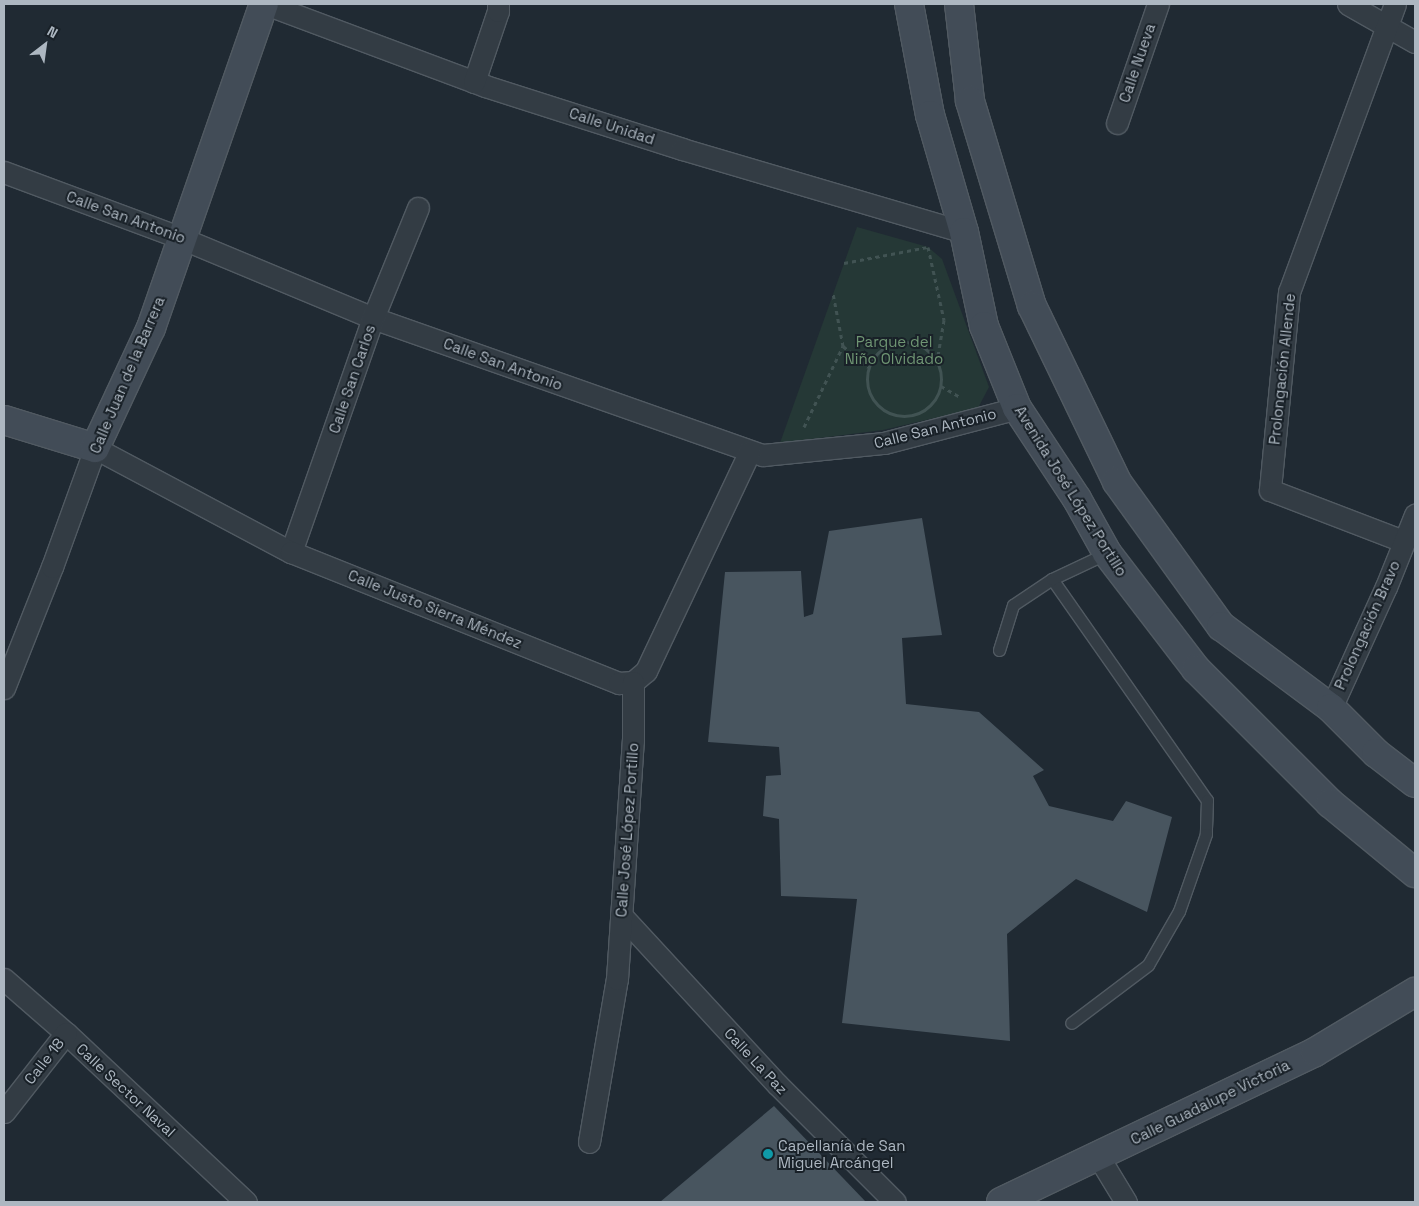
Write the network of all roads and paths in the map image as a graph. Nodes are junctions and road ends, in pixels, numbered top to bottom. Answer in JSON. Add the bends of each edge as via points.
{"nodes":[{"id":1,"x":265,"y":4,"type":"edge"},
{"id":2,"x":498,"y":4,"type":"edge"},
{"id":3,"x":1158,"y":4,"type":"edge"},
{"id":4,"x":1348,"y":4,"type":"edge"},
{"id":5,"x":1395,"y":4,"type":"edge"},
{"id":6,"x":914,"y":7,"type":"edge"},
{"id":7,"x":956,"y":9,"type":"edge"},
{"id":8,"x":1386,"y":26,"type":"junction"},
{"id":9,"x":1415,"y":42,"type":"edge"},
{"id":10,"x":474,"y":82,"type":"junction"},
{"id":11,"x":1117,"y":123,"type":"dead end"},
{"id":12,"x":4,"y":172,"type":"edge"},
{"id":13,"x":418,"y":208,"type":"dead end"},
{"id":14,"x":964,"y":232,"type":"junction"},
{"id":15,"x":181,"y":238,"type":"junction"},
{"id":16,"x":844,"y":263,"type":"dead end"},
{"id":17,"x":833,"y":293,"type":"dead end"},
{"id":18,"x":373,"y":318,"type":"junction"},
{"id":19,"x":884,"y":338,"type":"dead end"},
{"id":20,"x":843,"y":346,"type":"junction"},
{"id":21,"x":883,"y":348,"type":"junction"},
{"id":22,"x":937,"y":362,"type":"junction"},
{"id":23,"x":868,"y":367,"type":"junction"},
{"id":24,"x":1017,"y":408,"type":"junction"},
{"id":25,"x":4,"y":420,"type":"edge"},
{"id":26,"x":802,"y":430,"type":"dead end"},
{"id":27,"x":95,"y":448,"type":"junction"},
{"id":28,"x":750,"y":451,"type":"junction"},
{"id":29,"x":1415,"y":515,"type":"edge"},
{"id":30,"x":1403,"y":541,"type":"junction"},
{"id":31,"x":291,"y":552,"type":"junction"},
{"id":32,"x":1107,"y":554,"type":"junction"},
{"id":33,"x":1052,"y":579,"type":"junction"},
{"id":34,"x":1000,"y":650,"type":"dead end"},
{"id":35,"x":6,"y":678,"type":"edge"},
{"id":36,"x":633,"y":682,"type":"junction"},
{"id":37,"x":1331,"y":708,"type":"junction"},
{"id":38,"x":1415,"y":783,"type":"edge"},
{"id":39,"x":1415,"y":873,"type":"edge"},
{"id":40,"x":621,"y":915,"type":"junction"},
{"id":41,"x":4,"y":979,"type":"edge"},
{"id":42,"x":1415,"y":992,"type":"edge"},
{"id":43,"x":1071,"y":1023,"type":"dead end"},
{"id":44,"x":66,"y":1033,"type":"junction"},
{"id":45,"x":4,"y":1112,"type":"edge"},
{"id":46,"x":590,"y":1142,"type":"dead end"},
{"id":47,"x":1098,"y":1156,"type":"junction"},
{"id":48,"x":246,"y":1202,"type":"edge"},
{"id":49,"x":895,"y":1202,"type":"edge"},
{"id":50,"x":1001,"y":1202,"type":"edge"},
{"id":51,"x":1126,"y":1202,"type":"edge"}],
"edges":[{"from":1,"to":10,"type":"street","name":"Calle Unidad"},
{"from":1,"to":15,"type":"main road","name":"Calle Juan de la Barrera"},
{"from":2,"to":10,"type":"street"},
{"from":3,"to":11,"type":"street","name":"Calle Nueva"},
{"from":4,"to":8,"type":"street"},
{"from":5,"to":8,"type":"street","name":"Prolongación Allende"},
{"from":6,"to":14,"type":"main road","name":"Avenida José López Portillo","via":[[930,115]]},
{"from":7,"to":37,"type":"main road","via":[[970,101],[1032,306],[1117,482],[1221,626]]},
{"from":8,"to":9,"type":"street"},
{"from":8,"to":30,"type":"street","name":"Prolongación Allende","via":[[1288,292],[1270,490]]},
{"from":10,"to":14,"type":"street","name":"Calle Unidad","via":[[682,149]]},
{"from":12,"to":15,"type":"street","name":"Calle San Antonio"},
{"from":13,"to":18,"type":"street","name":"Calle San Carlos"},
{"from":14,"to":24,"type":"main road","name":"Avenida José López Portillo","via":[[984,326]]},
{"from":15,"to":18,"type":"street","name":"Calle San Antonio"},
{"from":15,"to":27,"type":"main road","name":"Calle Juan de la Barrera","via":[[151,328]]},
{"from":16,"to":22,"type":"path","via":[[928,247],[944,320]]},
{"from":17,"to":20,"type":"path"},
{"from":18,"to":28,"type":"street","name":"Calle San Antonio"},
{"from":18,"to":31,"type":"street","name":"Calle San Carlos"},
{"from":19,"to":21,"type":"path"},
{"from":20,"to":23,"type":"path"},
{"from":20,"to":26,"type":"path"},
{"from":21,"to":22,"type":"path","via":[[894,343],[919,345]]},
{"from":21,"to":23,"type":"path"},
{"from":22,"to":23,"type":"path","via":[[941,386],[936,398],[918,414],[906,417],[883,411],[874,402],[866,379]]},
{"from":24,"to":28,"type":"street","name":"Calle San Antonio","via":[[884,443],[763,456]]},
{"from":24,"to":32,"type":"main road","name":"Avenida José López Portillo","via":[[1077,499]]},
{"from":25,"to":27,"type":"main road","name":"Calle Justo Sierra Méndez"},
{"from":27,"to":31,"type":"street","name":"Calle Justo Sierra Méndez"},
{"from":27,"to":35,"type":"street","name":"Calle Juan de la Barrera","via":[[52,567]]},
{"from":28,"to":36,"type":"street","via":[[646,671]]},
{"from":29,"to":30,"type":"street","name":"Prolongación Bravo"},
{"from":30,"to":37,"type":"street","name":"Prolongación Bravo","via":[[1386,587]]},
{"from":31,"to":36,"type":"street","name":"Calle Justo Sierra Méndez","via":[[619,683]]},
{"from":32,"to":33,"type":"lane"},
{"from":32,"to":39,"type":"main road","name":"Avenida José López Portillo","via":[[1196,669],[1330,803]]},
{"from":33,"to":34,"type":"lane","via":[[1013,605]]},
{"from":33,"to":43,"type":"lane","via":[[1207,800],[1206,834],[1179,911],[1148,965]]},
{"from":36,"to":40,"type":"street","name":"Calle José López Portillo","via":[[633,740]]},
{"from":37,"to":38,"type":"main road","via":[[1376,753]]},
{"from":40,"to":46,"type":"street","name":"Calle José López Portillo","via":[[617,978]]},
{"from":40,"to":49,"type":"street","name":"Calle La Paz","via":[[778,1085]]},
{"from":41,"to":44,"type":"street","name":"Calle Sector Naval"},
{"from":42,"to":47,"type":"main road","name":"Calle Guadalupe Victoria","via":[[1315,1052]]},
{"from":44,"to":45,"type":"street","name":"Calle 18"},
{"from":44,"to":48,"type":"street","name":"Calle Sector Naval"},
{"from":47,"to":50,"type":"main road","name":"Calle Guadalupe Victoria"},
{"from":47,"to":51,"type":"street"}]}
